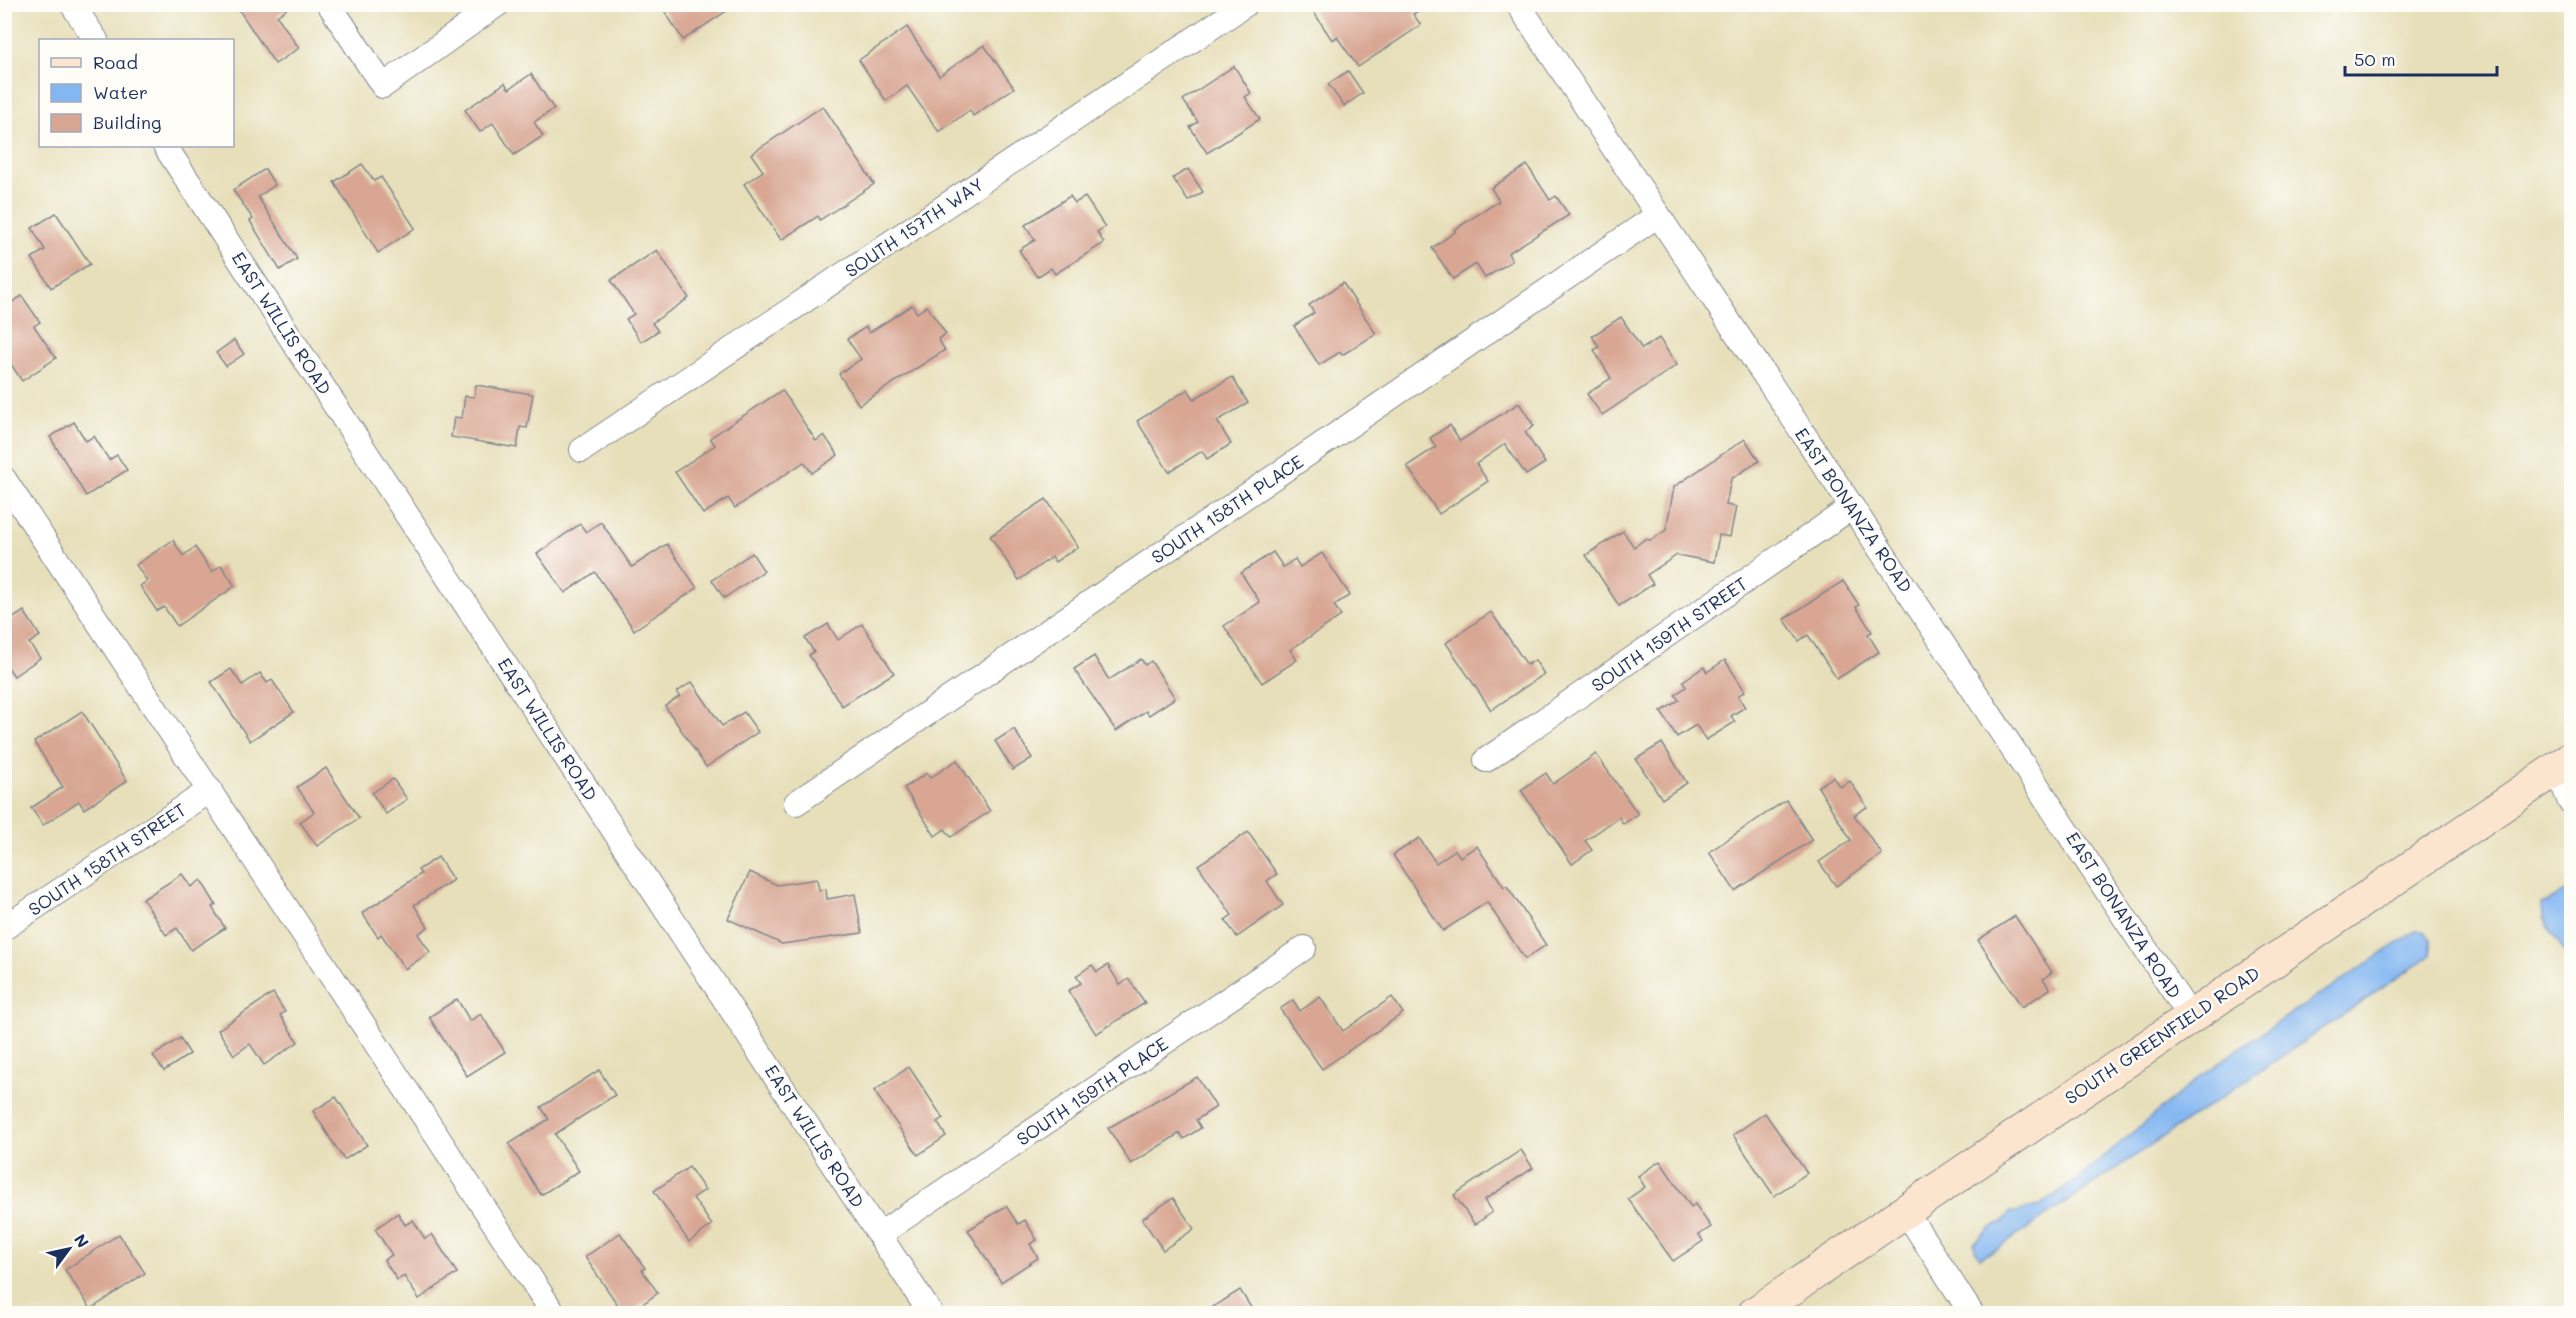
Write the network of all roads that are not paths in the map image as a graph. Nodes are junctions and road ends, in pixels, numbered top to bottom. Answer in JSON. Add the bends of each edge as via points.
{"nodes":[{"id":1,"x":72,"y":4,"type":"edge"},
{"id":2,"x":329,"y":4,"type":"edge"},
{"id":3,"x":498,"y":4,"type":"edge"},
{"id":4,"x":1246,"y":4,"type":"edge"},
{"id":5,"x":1518,"y":4,"type":"edge"},
{"id":6,"x":95,"y":39,"type":"edge"},
{"id":7,"x":166,"y":147,"type":"edge"},
{"id":8,"x":1658,"y":215,"type":"junction"},
{"id":9,"x":582,"y":450,"type":"dead end"},
{"id":10,"x":4,"y":479,"type":"edge"},
{"id":11,"x":1852,"y":507,"type":"junction"},
{"id":12,"x":1486,"y":760,"type":"dead end"},
{"id":13,"x":2567,"y":766,"type":"edge"},
{"id":14,"x":210,"y":790,"type":"junction"},
{"id":15,"x":2571,"y":799,"type":"edge"},
{"id":16,"x":796,"y":803,"type":"dead end"},
{"id":17,"x":4,"y":928,"type":"edge"},
{"id":18,"x":1304,"y":948,"type":"dead end"},
{"id":19,"x":2190,"y":1016,"type":"junction"},
{"id":20,"x":1904,"y":1209,"type":"junction"},
{"id":21,"x":880,"y":1234,"type":"junction"},
{"id":22,"x":554,"y":1314,"type":"edge"},
{"id":23,"x":932,"y":1314,"type":"edge"},
{"id":24,"x":1754,"y":1314,"type":"edge"},
{"id":25,"x":1972,"y":1314,"type":"edge"}],
"edges":[{"from":1,"to":6,"type":"street"},
{"from":2,"to":3,"type":"street","via":[[383,86]]},
{"from":4,"to":9,"type":"street","name":"SOUTH 157TH WAY"},
{"from":5,"to":8,"type":"street","name":"EAST BONANZA ROAD"},
{"from":7,"to":21,"type":"street","name":"EAST WILLIS ROAD"},
{"from":8,"to":11,"type":"street","name":"EAST BONANZA ROAD"},
{"from":8,"to":16,"type":"street","name":"SOUTH 158TH PLACE"},
{"from":10,"to":14,"type":"street"},
{"from":11,"to":12,"type":"street","name":"SOUTH 159TH STREET"},
{"from":11,"to":19,"type":"street","name":"EAST BONANZA ROAD"},
{"from":13,"to":15,"type":"street"},
{"from":13,"to":19,"type":"main road","name":"SOUTH GREENFIELD ROAD"},
{"from":14,"to":17,"type":"street","name":"SOUTH 158TH STREET"},
{"from":14,"to":22,"type":"street"},
{"from":18,"to":21,"type":"street","name":"SOUTH 159TH PLACE"},
{"from":19,"to":20,"type":"main road","name":"SOUTH GREENFIELD ROAD"},
{"from":20,"to":24,"type":"main road","name":"SOUTH GREENFIELD ROAD"},
{"from":20,"to":25,"type":"street"},
{"from":21,"to":23,"type":"street","name":"EAST WILLIS ROAD"}]}
